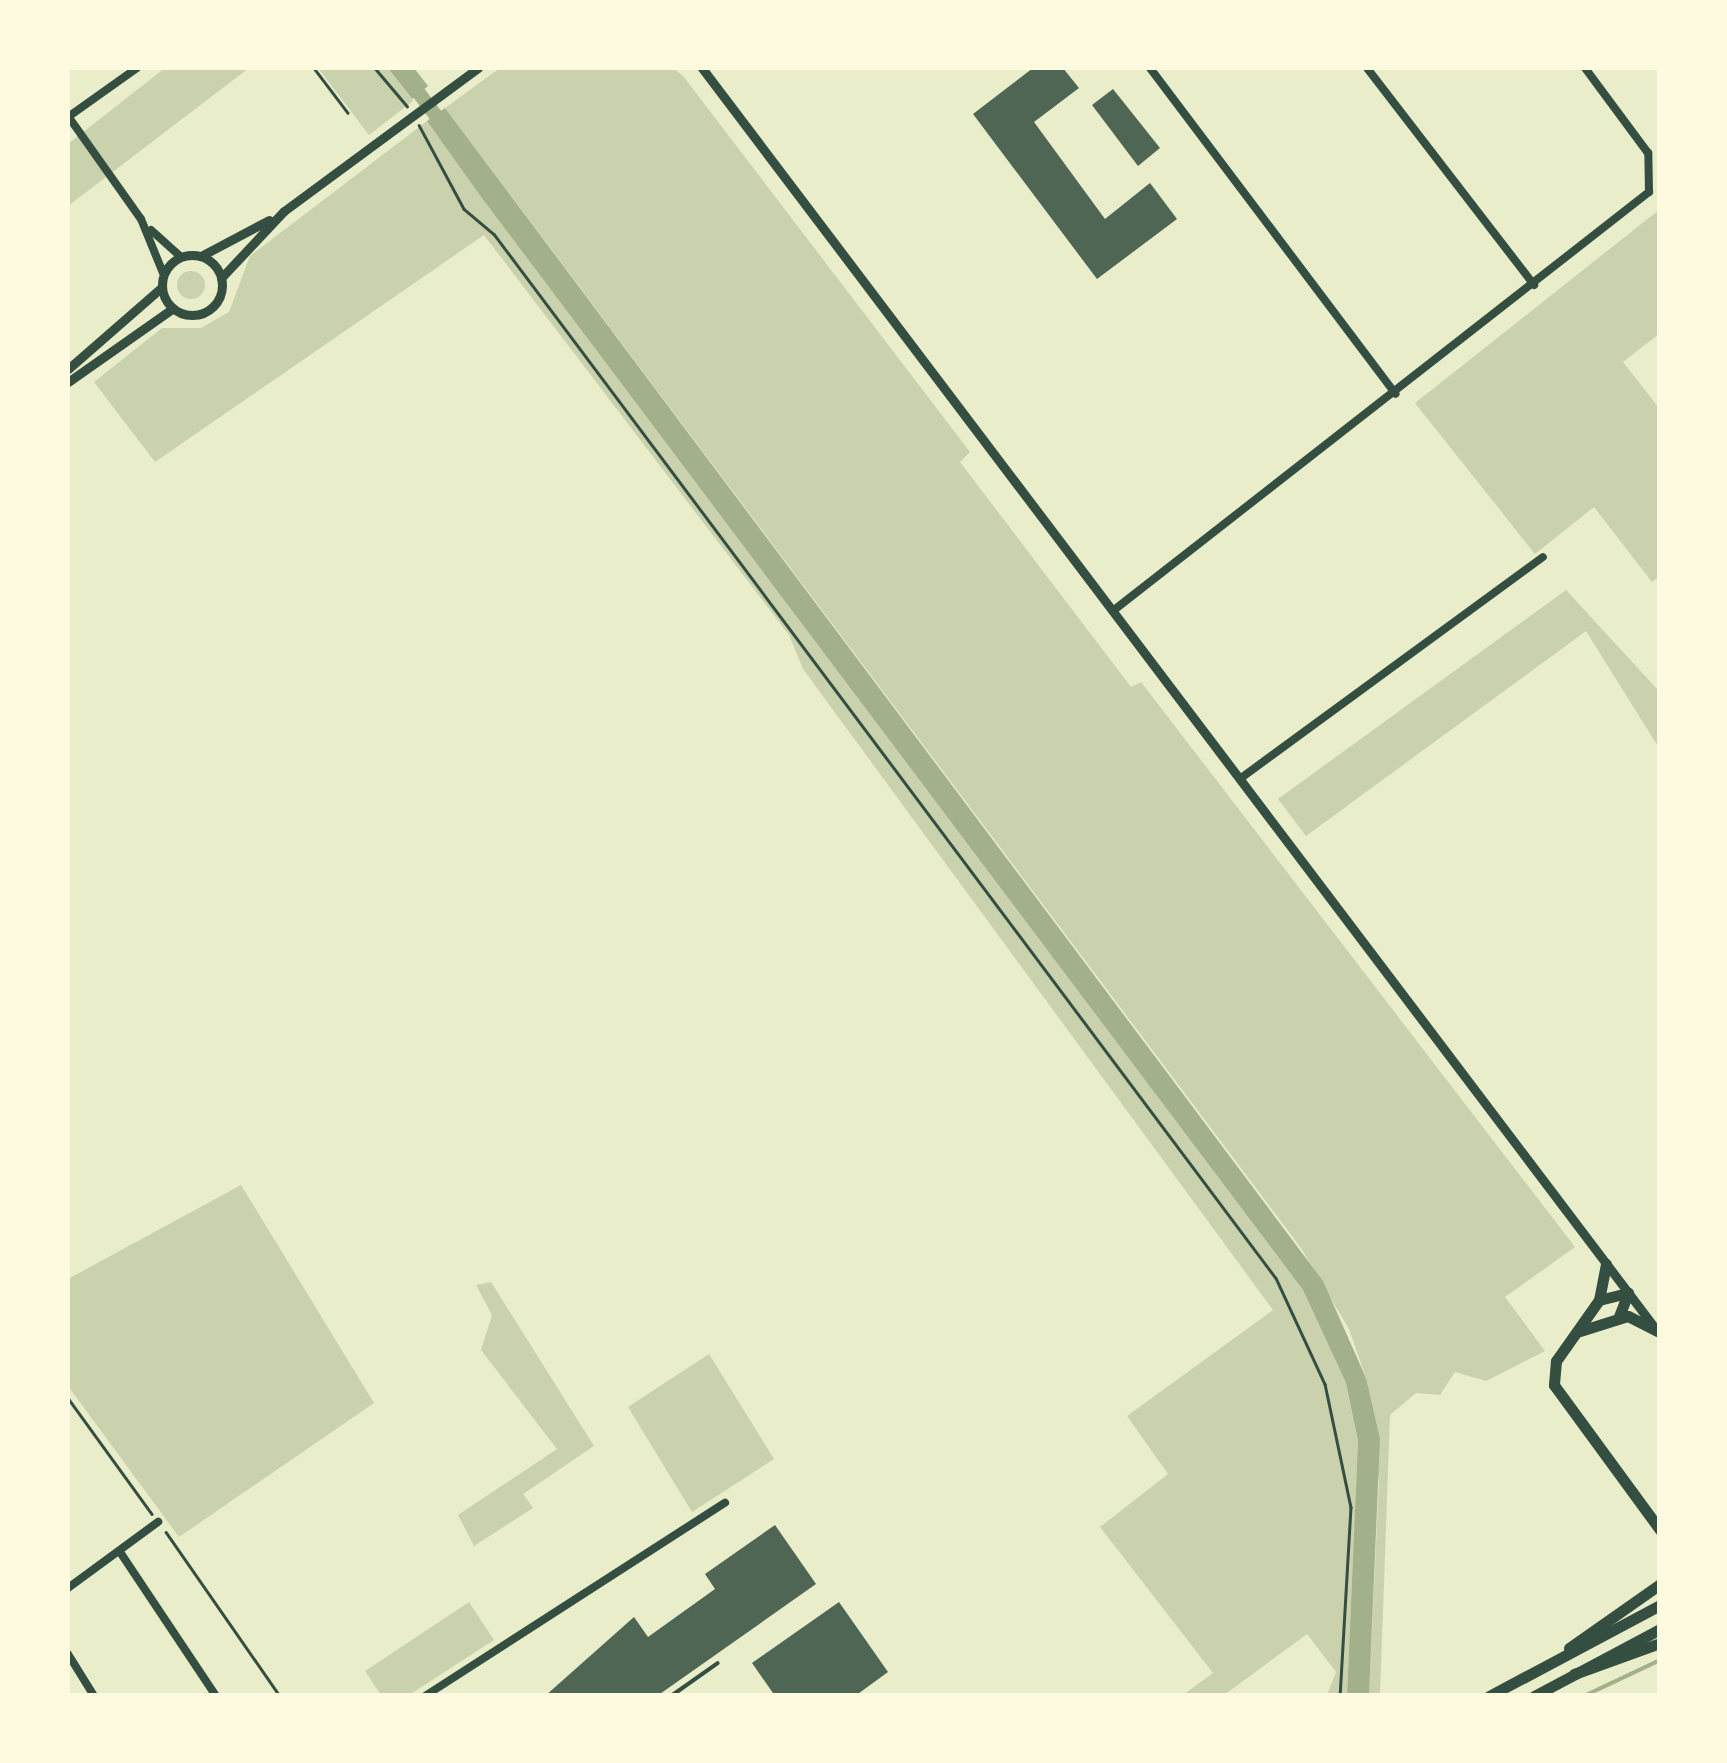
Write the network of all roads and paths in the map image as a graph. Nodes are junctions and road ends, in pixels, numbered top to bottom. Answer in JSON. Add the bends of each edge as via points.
{"nodes":[{"id":1,"x":137,"y":68,"type":"edge"},
{"id":2,"x":314,"y":68,"type":"edge"},
{"id":3,"x":375,"y":68,"type":"edge"},
{"id":4,"x":478,"y":68,"type":"edge"},
{"id":5,"x":702,"y":68,"type":"edge"},
{"id":6,"x":1150,"y":68,"type":"edge"},
{"id":7,"x":1367,"y":68,"type":"edge"},
{"id":8,"x":1585,"y":68,"type":"edge"},
{"id":9,"x":348,"y":113,"type":"dead end"},
{"id":10,"x":416,"y":113,"type":"junction"},
{"id":11,"x":68,"y":116,"type":"edge"},
{"id":12,"x":284,"y":211,"type":"junction"},
{"id":13,"x":141,"y":219,"type":"junction"},
{"id":14,"x":181,"y":256,"type":"junction"},
{"id":15,"x":201,"y":256,"type":"junction"},
{"id":16,"x":164,"y":274,"type":"junction"},
{"id":17,"x":221,"y":278,"type":"junction"},
{"id":18,"x":1534,"y":285,"type":"junction"},
{"id":19,"x":161,"y":288,"type":"junction"},
{"id":20,"x":172,"y":309,"type":"junction"},
{"id":21,"x":68,"y":369,"type":"edge"},
{"id":22,"x":68,"y":382,"type":"edge"},
{"id":23,"x":1396,"y":394,"type":"junction"},
{"id":24,"x":1544,"y":558,"type":"dead end"},
{"id":25,"x":1114,"y":610,"type":"junction"},
{"id":26,"x":1241,"y":778,"type":"junction"},
{"id":27,"x":1606,"y":1264,"type":"junction"},
{"id":28,"x":1628,"y":1293,"type":"junction"},
{"id":29,"x":1599,"y":1300,"type":"junction"},
{"id":30,"x":1619,"y":1317,"type":"junction"},
{"id":31,"x":1580,"y":1332,"type":"junction"},
{"id":32,"x":1658,"y":1332,"type":"edge"},
{"id":33,"x":68,"y":1398,"type":"edge"},
{"id":34,"x":725,"y":1503,"type":"dead end"},
{"id":35,"x":1644,"y":1508,"type":"junction"},
{"id":36,"x":158,"y":1522,"type":"junction"},
{"id":37,"x":1660,"y":1522,"type":"edge"},
{"id":38,"x":1660,"y":1530,"type":"edge"},
{"id":39,"x":120,"y":1552,"type":"junction"},
{"id":40,"x":1660,"y":1584,"type":"edge"},
{"id":41,"x":68,"y":1588,"type":"edge"},
{"id":42,"x":1660,"y":1605,"type":"edge"},
{"id":43,"x":1660,"y":1628,"type":"edge"},
{"id":44,"x":1660,"y":1642,"type":"edge"},
{"id":45,"x":68,"y":1654,"type":"edge"},
{"id":46,"x":1564,"y":1656,"type":"junction"},
{"id":47,"x":718,"y":1663,"type":"dead end"},
{"id":48,"x":1574,"y":1674,"type":"junction"},
{"id":49,"x":94,"y":1696,"type":"edge"},
{"id":50,"x":216,"y":1696,"type":"edge"},
{"id":51,"x":280,"y":1696,"type":"edge"},
{"id":52,"x":426,"y":1696,"type":"edge"},
{"id":53,"x":671,"y":1696,"type":"edge"},
{"id":54,"x":1340,"y":1696,"type":"edge"},
{"id":55,"x":1489,"y":1696,"type":"edge"},
{"id":56,"x":1534,"y":1696,"type":"edge"}],
"edges":[{"from":1,"to":11,"type":"street"},
{"from":2,"to":9,"type":"path"},
{"from":3,"to":10,"type":"path"},
{"from":4,"to":10,"type":"street"},
{"from":5,"to":25,"type":"street"},
{"from":6,"to":23,"type":"street"},
{"from":7,"to":18,"type":"street"},
{"from":8,"to":18,"type":"street","via":[[1653,168],[1643,199]]},
{"from":10,"to":12,"type":"street"},
{"from":10,"to":54,"type":"path","via":[[464,209],[494,234],[1276,1278],[1325,1384],[1350,1507]]},
{"from":11,"to":13,"type":"street"},
{"from":12,"to":15,"type":"street"},
{"from":12,"to":17,"type":"street"},
{"from":13,"to":14,"type":"street"},
{"from":13,"to":16,"type":"street"},
{"from":14,"to":15,"type":"street"},
{"from":14,"to":16,"type":"street"},
{"from":15,"to":17,"type":"street"},
{"from":16,"to":19,"type":"street"},
{"from":17,"to":20,"type":"street","via":[[211,309]]},
{"from":18,"to":23,"type":"street"},
{"from":19,"to":20,"type":"street"},
{"from":19,"to":21,"type":"street"},
{"from":20,"to":22,"type":"street"},
{"from":23,"to":25,"type":"street"},
{"from":24,"to":26,"type":"street"},
{"from":25,"to":26,"type":"street"},
{"from":26,"to":27,"type":"street"},
{"from":27,"to":28,"type":"street"},
{"from":27,"to":29,"type":"highway"},
{"from":28,"to":29,"type":"highway"},
{"from":28,"to":30,"type":"highway"},
{"from":28,"to":32,"type":"street"},
{"from":29,"to":31,"type":"highway"},
{"from":30,"to":31,"type":"highway"},
{"from":30,"to":32,"type":"highway"},
{"from":31,"to":35,"type":"highway","via":[[1556,1361],[1558,1395]]},
{"from":33,"to":36,"type":"path"},
{"from":34,"to":52,"type":"street"},
{"from":35,"to":37,"type":"highway"},
{"from":35,"to":38,"type":"highway"},
{"from":36,"to":39,"type":"street"},
{"from":36,"to":51,"type":"path"},
{"from":39,"to":41,"type":"street"},
{"from":39,"to":50,"type":"street"},
{"from":40,"to":46,"type":"highway"},
{"from":42,"to":46,"type":"highway"},
{"from":43,"to":48,"type":"highway"},
{"from":44,"to":48,"type":"highway"},
{"from":45,"to":49,"type":"street"},
{"from":46,"to":55,"type":"highway"},
{"from":47,"to":53,"type":"lane"},
{"from":48,"to":56,"type":"highway"}]}
